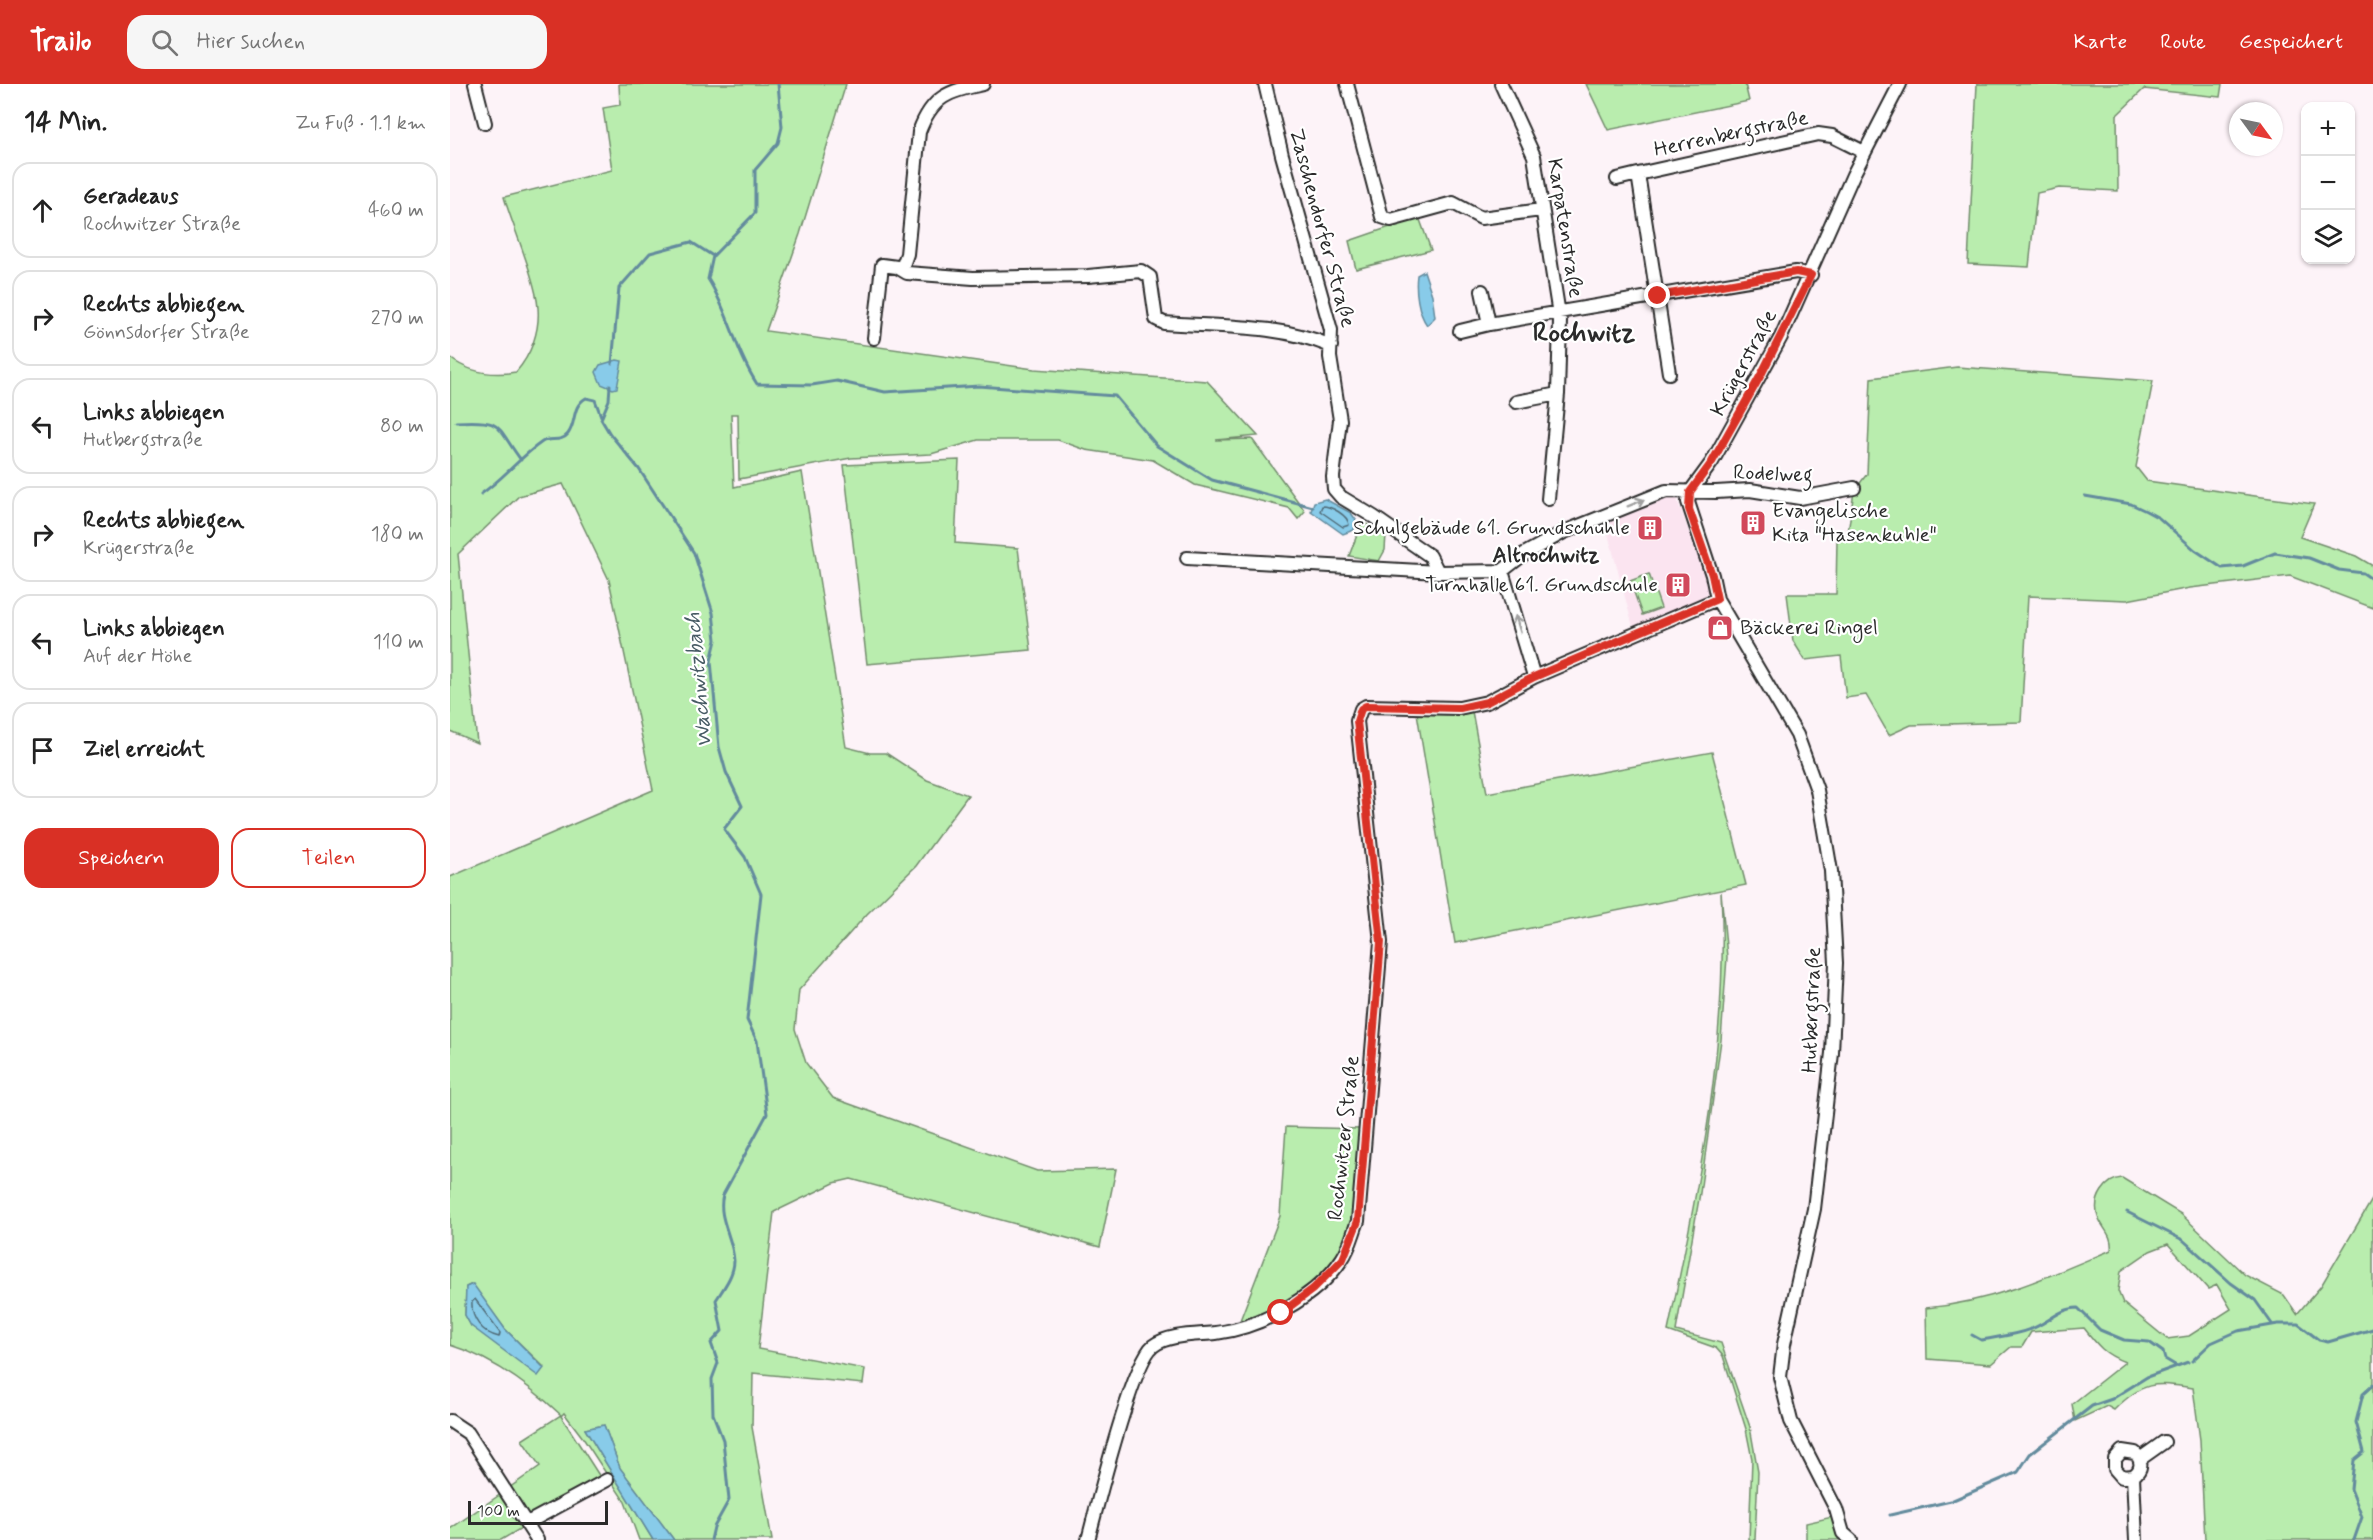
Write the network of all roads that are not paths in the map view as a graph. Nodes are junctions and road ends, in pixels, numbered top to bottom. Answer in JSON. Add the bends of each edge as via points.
{"nodes":[{"id":1,"x":475,"y":84,"type":"edge"},
{"id":2,"x":983,"y":84,"type":"edge"},
{"id":3,"x":1265,"y":84,"type":"edge"},
{"id":4,"x":1347,"y":84,"type":"edge"},
{"id":5,"x":1501,"y":84,"type":"edge"},
{"id":6,"x":1900,"y":84,"type":"edge"},
{"id":7,"x":485,"y":123,"type":"dead end"},
{"id":8,"x":1864,"y":152,"type":"junction"},
{"id":9,"x":1638,"y":174,"type":"junction"},
{"id":10,"x":1617,"y":179,"type":"dead end"},
{"id":11,"x":1541,"y":210,"type":"junction"},
{"id":12,"x":902,"y":268,"type":"junction"},
{"id":13,"x":1811,"y":275,"type":"junction"},
{"id":14,"x":1482,"y":291,"type":"dead end"},
{"id":15,"x":1658,"y":296,"type":"junction"},
{"id":16,"x":1559,"y":313,"type":"junction"},
{"id":17,"x":1489,"y":324,"type":"junction"},
{"id":18,"x":1460,"y":331,"type":"dead end"},
{"id":19,"x":874,"y":338,"type":"dead end"},
{"id":20,"x":1331,"y":346,"type":"junction"},
{"id":21,"x":1669,"y":373,"type":"dead end"},
{"id":22,"x":1558,"y":394,"type":"junction"},
{"id":23,"x":1516,"y":402,"type":"dead end"},
{"id":24,"x":1854,"y":488,"type":"dead end"},
{"id":25,"x":1690,"y":492,"type":"junction"},
{"id":26,"x":1548,"y":499,"type":"dead end"},
{"id":27,"x":1186,"y":558,"type":"dead end"},
{"id":28,"x":1502,"y":571,"type":"junction"},
{"id":29,"x":1438,"y":572,"type":"junction"},
{"id":30,"x":1717,"y":599,"type":"junction"},
{"id":31,"x":1534,"y":677,"type":"junction"},
{"id":32,"x":450,"y":1421,"type":"edge"},
{"id":33,"x":2164,"y":1442,"type":"dead end"},
{"id":34,"x":2140,"y":1459,"type":"junction"},
{"id":35,"x":2133,"y":1476,"type":"junction"},
{"id":36,"x":607,"y":1480,"type":"dead end"},
{"id":37,"x":527,"y":1523,"type":"junction"},
{"id":38,"x":537,"y":1540,"type":"edge"},
{"id":39,"x":1088,"y":1540,"type":"edge"},
{"id":40,"x":1851,"y":1540,"type":"edge"},
{"id":41,"x":2136,"y":1540,"type":"edge"}],
"edges":[{"from":1,"to":7,"type":"street"},
{"from":2,"to":12,"type":"street","via":[[948,93],[925,116],[919,132],[907,254]]},
{"from":3,"to":20,"type":"street","name":"Zaschendorfer Straße","via":[[1331,330]]},
{"from":4,"to":11,"type":"street","via":[[1382,217],[1391,220],[1453,203],[1481,218]]},
{"from":5,"to":11,"type":"street","name":"Karpatenstraße","via":[[1534,156]]},
{"from":6,"to":8,"type":"street","name":"Krügerstraße"},
{"from":8,"to":9,"type":"street","name":"Herrenbergstraße","via":[[1832,136],[1818,134]]},
{"from":8,"to":13,"type":"street","name":"Krügerstraße"},
{"from":9,"to":10,"type":"street","name":"Herrenbergstraße"},
{"from":9,"to":15,"type":"street","name":"Herrenbergstraße"},
{"from":11,"to":16,"type":"street","name":"Karpatenstraße"},
{"from":12,"to":19,"type":"street","via":[[882,265]]},
{"from":12,"to":20,"type":"street","via":[[907,273],[973,278],[1141,271],[1150,277],[1154,313],[1164,323],[1282,332],[1308,336]]},
{"from":13,"to":15,"type":"street","via":[[1796,272]]},
{"from":13,"to":25,"type":"street","name":"Krügerstraße","via":[[1762,373],[1712,462]]},
{"from":14,"to":17,"type":"street"},
{"from":15,"to":16,"type":"street"},
{"from":15,"to":21,"type":"street","name":"Herrenbergstraße"},
{"from":16,"to":17,"type":"street","name":"Karpatenstraße"},
{"from":16,"to":22,"type":"street","name":"Karpatenstraße"},
{"from":17,"to":18,"type":"street","name":"Karpatenstraße"},
{"from":20,"to":29,"type":"street","name":"Zaschendorfer Straße","via":[[1340,420],[1334,489],[1430,556]]},
{"from":22,"to":23,"type":"street"},
{"from":22,"to":26,"type":"street","name":"Karpatenstraße"},
{"from":24,"to":25,"type":"street","name":"Rodelweg","via":[[1800,498],[1750,490]]},
{"from":28,"to":25,"type":"street","one_way":true,"via":[[1544,543],[1666,491]]},
{"from":25,"to":30,"type":"street","name":"Hutbergstraße","via":[[1689,509]]},
{"from":27,"to":29,"type":"street"},
{"from":28,"to":29,"type":"street"},
{"from":31,"to":28,"type":"street","one_way":true},
{"from":30,"to":31,"type":"street"},
{"from":30,"to":40,"type":"street","name":"Hutbergstraße","via":[[1797,735],[1817,789],[1831,872],[1836,963],[1832,1053],[1814,1209],[1780,1377],[1791,1422],[1836,1509],[1843,1533]]},
{"from":31,"to":39,"type":"street","name":"Rochwitzer Straße","via":[[1501,696],[1472,706],[1361,709],[1357,721],[1381,942],[1358,1221],[1343,1259],[1281,1313],[1237,1331],[1171,1338],[1153,1346],[1142,1363],[1117,1433]]},
{"from":32,"to":37,"type":"street","via":[[468,1433]]},
{"from":33,"to":34,"type":"street"},
{"from":34,"to":35,"type":"street","via":[[2140,1469]]},
{"from":34,"to":35,"type":"street","via":[[2127,1450],[2115,1459],[2118,1474]]},
{"from":35,"to":41,"type":"street"},
{"from":36,"to":37,"type":"street"},
{"from":37,"to":38,"type":"street"}]}
